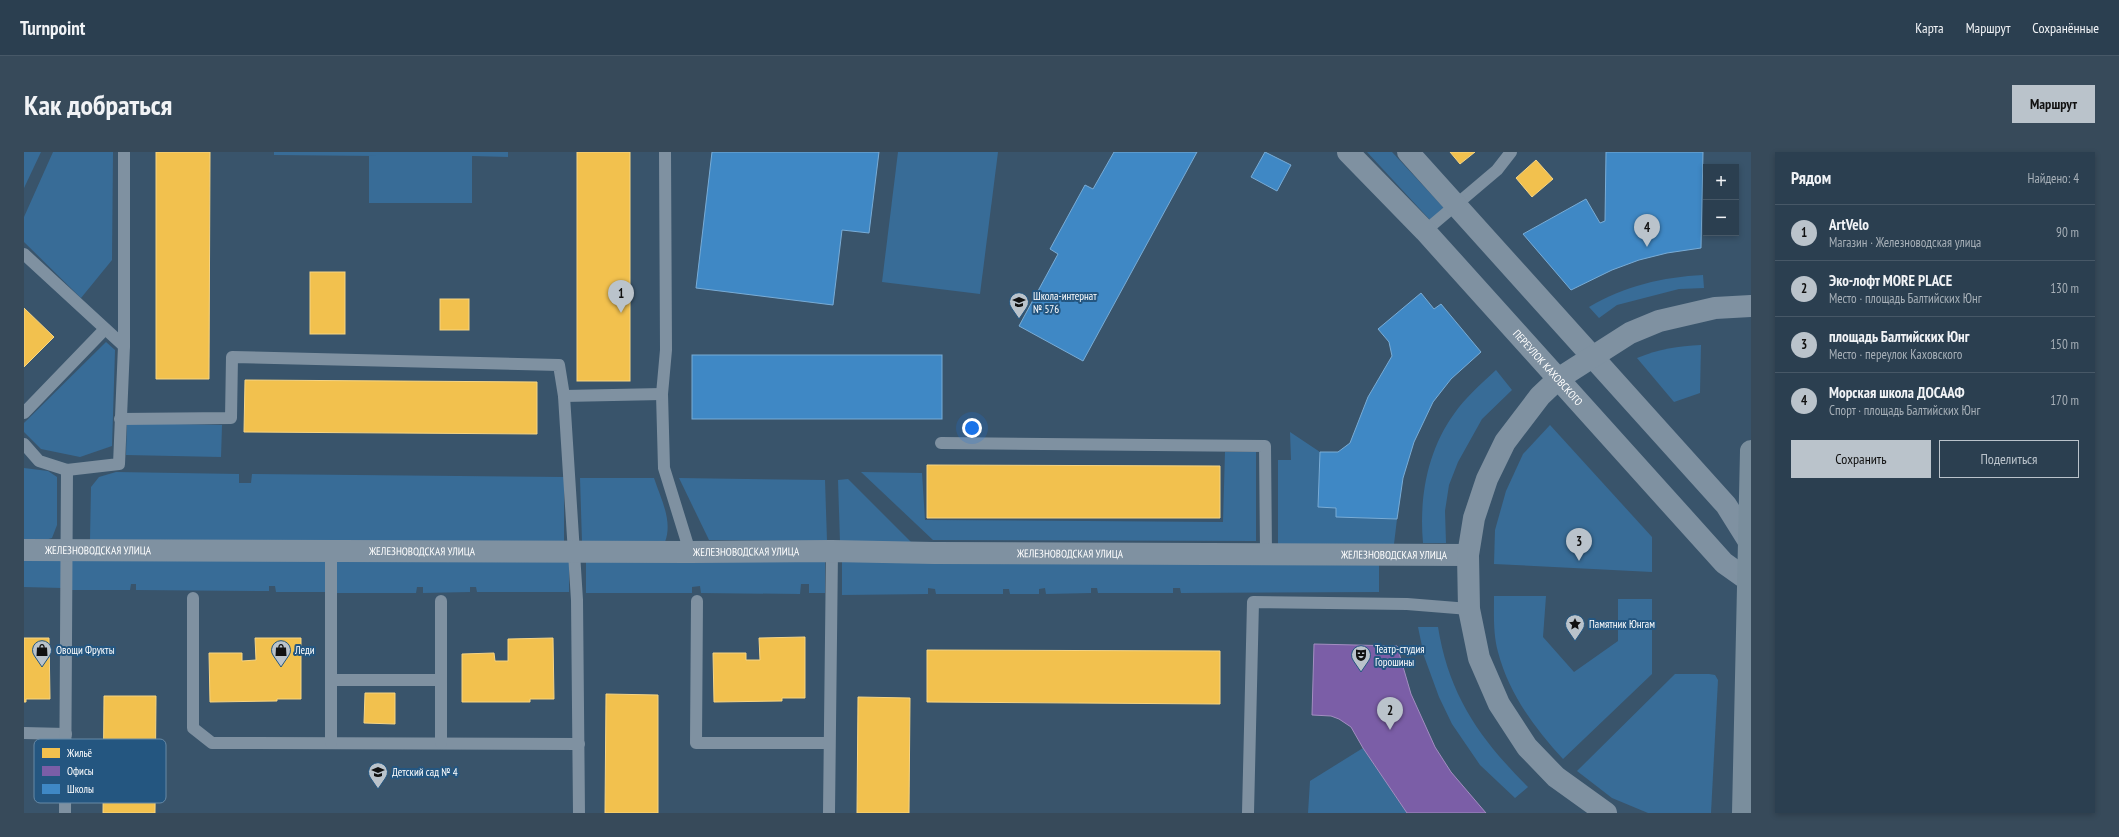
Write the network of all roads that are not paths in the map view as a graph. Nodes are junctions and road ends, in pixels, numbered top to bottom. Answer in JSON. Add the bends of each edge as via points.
{"nodes":[{"id":1,"x":124,"y":152,"type":"edge"},
{"id":2,"x":665,"y":152,"type":"edge"},
{"id":3,"x":1348,"y":152,"type":"edge"},
{"id":4,"x":1408,"y":152,"type":"edge"},
{"id":5,"x":1511,"y":152,"type":"edge"},
{"id":6,"x":1455,"y":204,"type":"junction"},
{"id":7,"x":1425,"y":231,"type":"junction"},
{"id":8,"x":24,"y":254,"type":"edge"},
{"id":9,"x":1751,"y":306,"type":"edge"},
{"id":10,"x":105,"y":329,"type":"junction"},
{"id":11,"x":124,"y":346,"type":"junction"},
{"id":12,"x":1593,"y":356,"type":"junction"},
{"id":13,"x":1558,"y":379,"type":"junction"},
{"id":14,"x":662,"y":394,"type":"junction"},
{"id":15,"x":564,"y":396,"type":"junction"},
{"id":16,"x":24,"y":412,"type":"edge"},
{"id":17,"x":120,"y":419,"type":"junction"},
{"id":18,"x":941,"y":443,"type":"dead end"},
{"id":19,"x":24,"y":444,"type":"edge"},
{"id":20,"x":1751,"y":451,"type":"edge"},
{"id":21,"x":24,"y":457,"type":"edge"},
{"id":22,"x":39,"y":461,"type":"junction"},
{"id":23,"x":67,"y":470,"type":"junction"},
{"id":24,"x":1750,"y":544,"type":"edge"},
{"id":25,"x":24,"y":550,"type":"edge"},
{"id":26,"x":67,"y":550,"type":"junction"},
{"id":27,"x":331,"y":551,"type":"junction"},
{"id":28,"x":832,"y":551,"type":"junction"},
{"id":29,"x":575,"y":552,"type":"junction"},
{"id":30,"x":690,"y":552,"type":"junction"},
{"id":31,"x":1266,"y":553,"type":"junction"},
{"id":32,"x":1468,"y":555,"type":"junction"},
{"id":33,"x":1750,"y":581,"type":"edge"},
{"id":34,"x":193,"y":598,"type":"dead end"},
{"id":35,"x":441,"y":600,"type":"dead end"},
{"id":36,"x":697,"y":601,"type":"dead end"},
{"id":37,"x":1469,"y":609,"type":"junction"},
{"id":38,"x":331,"y":680,"type":"junction"},
{"id":39,"x":441,"y":680,"type":"junction"},
{"id":40,"x":24,"y":733,"type":"edge"},
{"id":41,"x":66,"y":734,"type":"junction"},
{"id":42,"x":66,"y":739,"type":"edge"},
{"id":43,"x":330,"y":743,"type":"junction"},
{"id":44,"x":441,"y":743,"type":"junction"},
{"id":45,"x":829,"y":743,"type":"junction"},
{"id":46,"x":579,"y":744,"type":"junction"},
{"id":47,"x":65,"y":803,"type":"edge"},
{"id":48,"x":65,"y":813,"type":"edge"},
{"id":49,"x":579,"y":813,"type":"edge"},
{"id":50,"x":829,"y":813,"type":"edge"},
{"id":51,"x":1248,"y":813,"type":"edge"},
{"id":52,"x":1606,"y":813,"type":"edge"},
{"id":53,"x":1743,"y":813,"type":"edge"}],
"edges":[{"from":1,"to":11,"type":"lane"},
{"from":2,"to":14,"type":"lane","via":[[666,350]]},
{"from":3,"to":7,"type":"street","name":"ПЕРЕУЛОК КАХОВСКОГО"},
{"from":4,"to":6,"type":"street"},
{"from":5,"to":6,"type":"lane","via":[[1497,170]]},
{"from":6,"to":7,"type":"lane"},
{"from":6,"to":12,"type":"street"},
{"from":7,"to":13,"type":"street","name":"ПЕРЕУЛОК КАХОВСКОГО"},
{"from":8,"to":10,"type":"lane"},
{"from":9,"to":12,"type":"street","via":[[1715,308],[1658,321],[1630,333]]},
{"from":10,"to":11,"type":"lane"},
{"from":10,"to":16,"type":"lane"},
{"from":11,"to":17,"type":"lane"},
{"from":12,"to":13,"type":"street"},
{"from":12,"to":24,"type":"street","via":[[1726,505]]},
{"from":13,"to":32,"type":"street","via":[[1540,396],[1505,442],[1487,479],[1474,518]]},
{"from":13,"to":33,"type":"street","name":"ПЕРЕУЛОК КАХОВСКОГО","via":[[1724,564]]},
{"from":14,"to":15,"type":"lane"},
{"from":14,"to":30,"type":"lane","via":[[664,468]]},
{"from":15,"to":17,"type":"lane","via":[[559,364],[232,357],[231,418]]},
{"from":15,"to":29,"type":"lane"},
{"from":17,"to":23,"type":"lane","via":[[120,464]]},
{"from":18,"to":31,"type":"lane","via":[[1266,446]]},
{"from":19,"to":22,"type":"lane"},
{"from":20,"to":24,"type":"main road"},
{"from":21,"to":22,"type":"lane"},
{"from":22,"to":23,"type":"lane"},
{"from":23,"to":26,"type":"lane"},
{"from":24,"to":33,"type":"main road"},
{"from":25,"to":26,"type":"street","name":"ЖЕЛЕЗНОВОДСКАЯ УЛИЦА"},
{"from":26,"to":27,"type":"street","name":"ЖЕЛЕЗНОВОДСКАЯ УЛИЦА"},
{"from":26,"to":41,"type":"lane"},
{"from":27,"to":29,"type":"street","name":"ЖЕЛЕЗНОВОДСКАЯ УЛИЦА"},
{"from":27,"to":38,"type":"lane"},
{"from":28,"to":30,"type":"street","name":"ЖЕЛЕЗНОВОДСКАЯ УЛИЦА"},
{"from":28,"to":31,"type":"street","name":"ЖЕЛЕЗНОВОДСКАЯ УЛИЦА"},
{"from":28,"to":45,"type":"lane"},
{"from":29,"to":30,"type":"street","name":"ЖЕЛЕЗНОВОДСКАЯ УЛИЦА"},
{"from":29,"to":46,"type":"lane"},
{"from":31,"to":32,"type":"street","name":"ЖЕЛЕЗНОВОДСКАЯ УЛИЦА"},
{"from":32,"to":37,"type":"street"},
{"from":33,"to":53,"type":"main road"},
{"from":34,"to":43,"type":"lane","via":[[193,728],[212,743]]},
{"from":35,"to":39,"type":"lane"},
{"from":36,"to":45,"type":"lane","via":[[696,743]]},
{"from":37,"to":51,"type":"lane","via":[[1407,604],[1252,602]]},
{"from":37,"to":52,"type":"street","via":[[1479,658],[1499,704],[1526,747],[1564,784]]},
{"from":38,"to":39,"type":"lane"},
{"from":38,"to":43,"type":"lane"},
{"from":39,"to":44,"type":"lane"},
{"from":40,"to":41,"type":"lane"},
{"from":41,"to":42,"type":"lane"},
{"from":43,"to":44,"type":"lane"},
{"from":44,"to":46,"type":"lane"},
{"from":45,"to":50,"type":"lane"},
{"from":46,"to":49,"type":"lane"},
{"from":47,"to":48,"type":"lane"}]}
